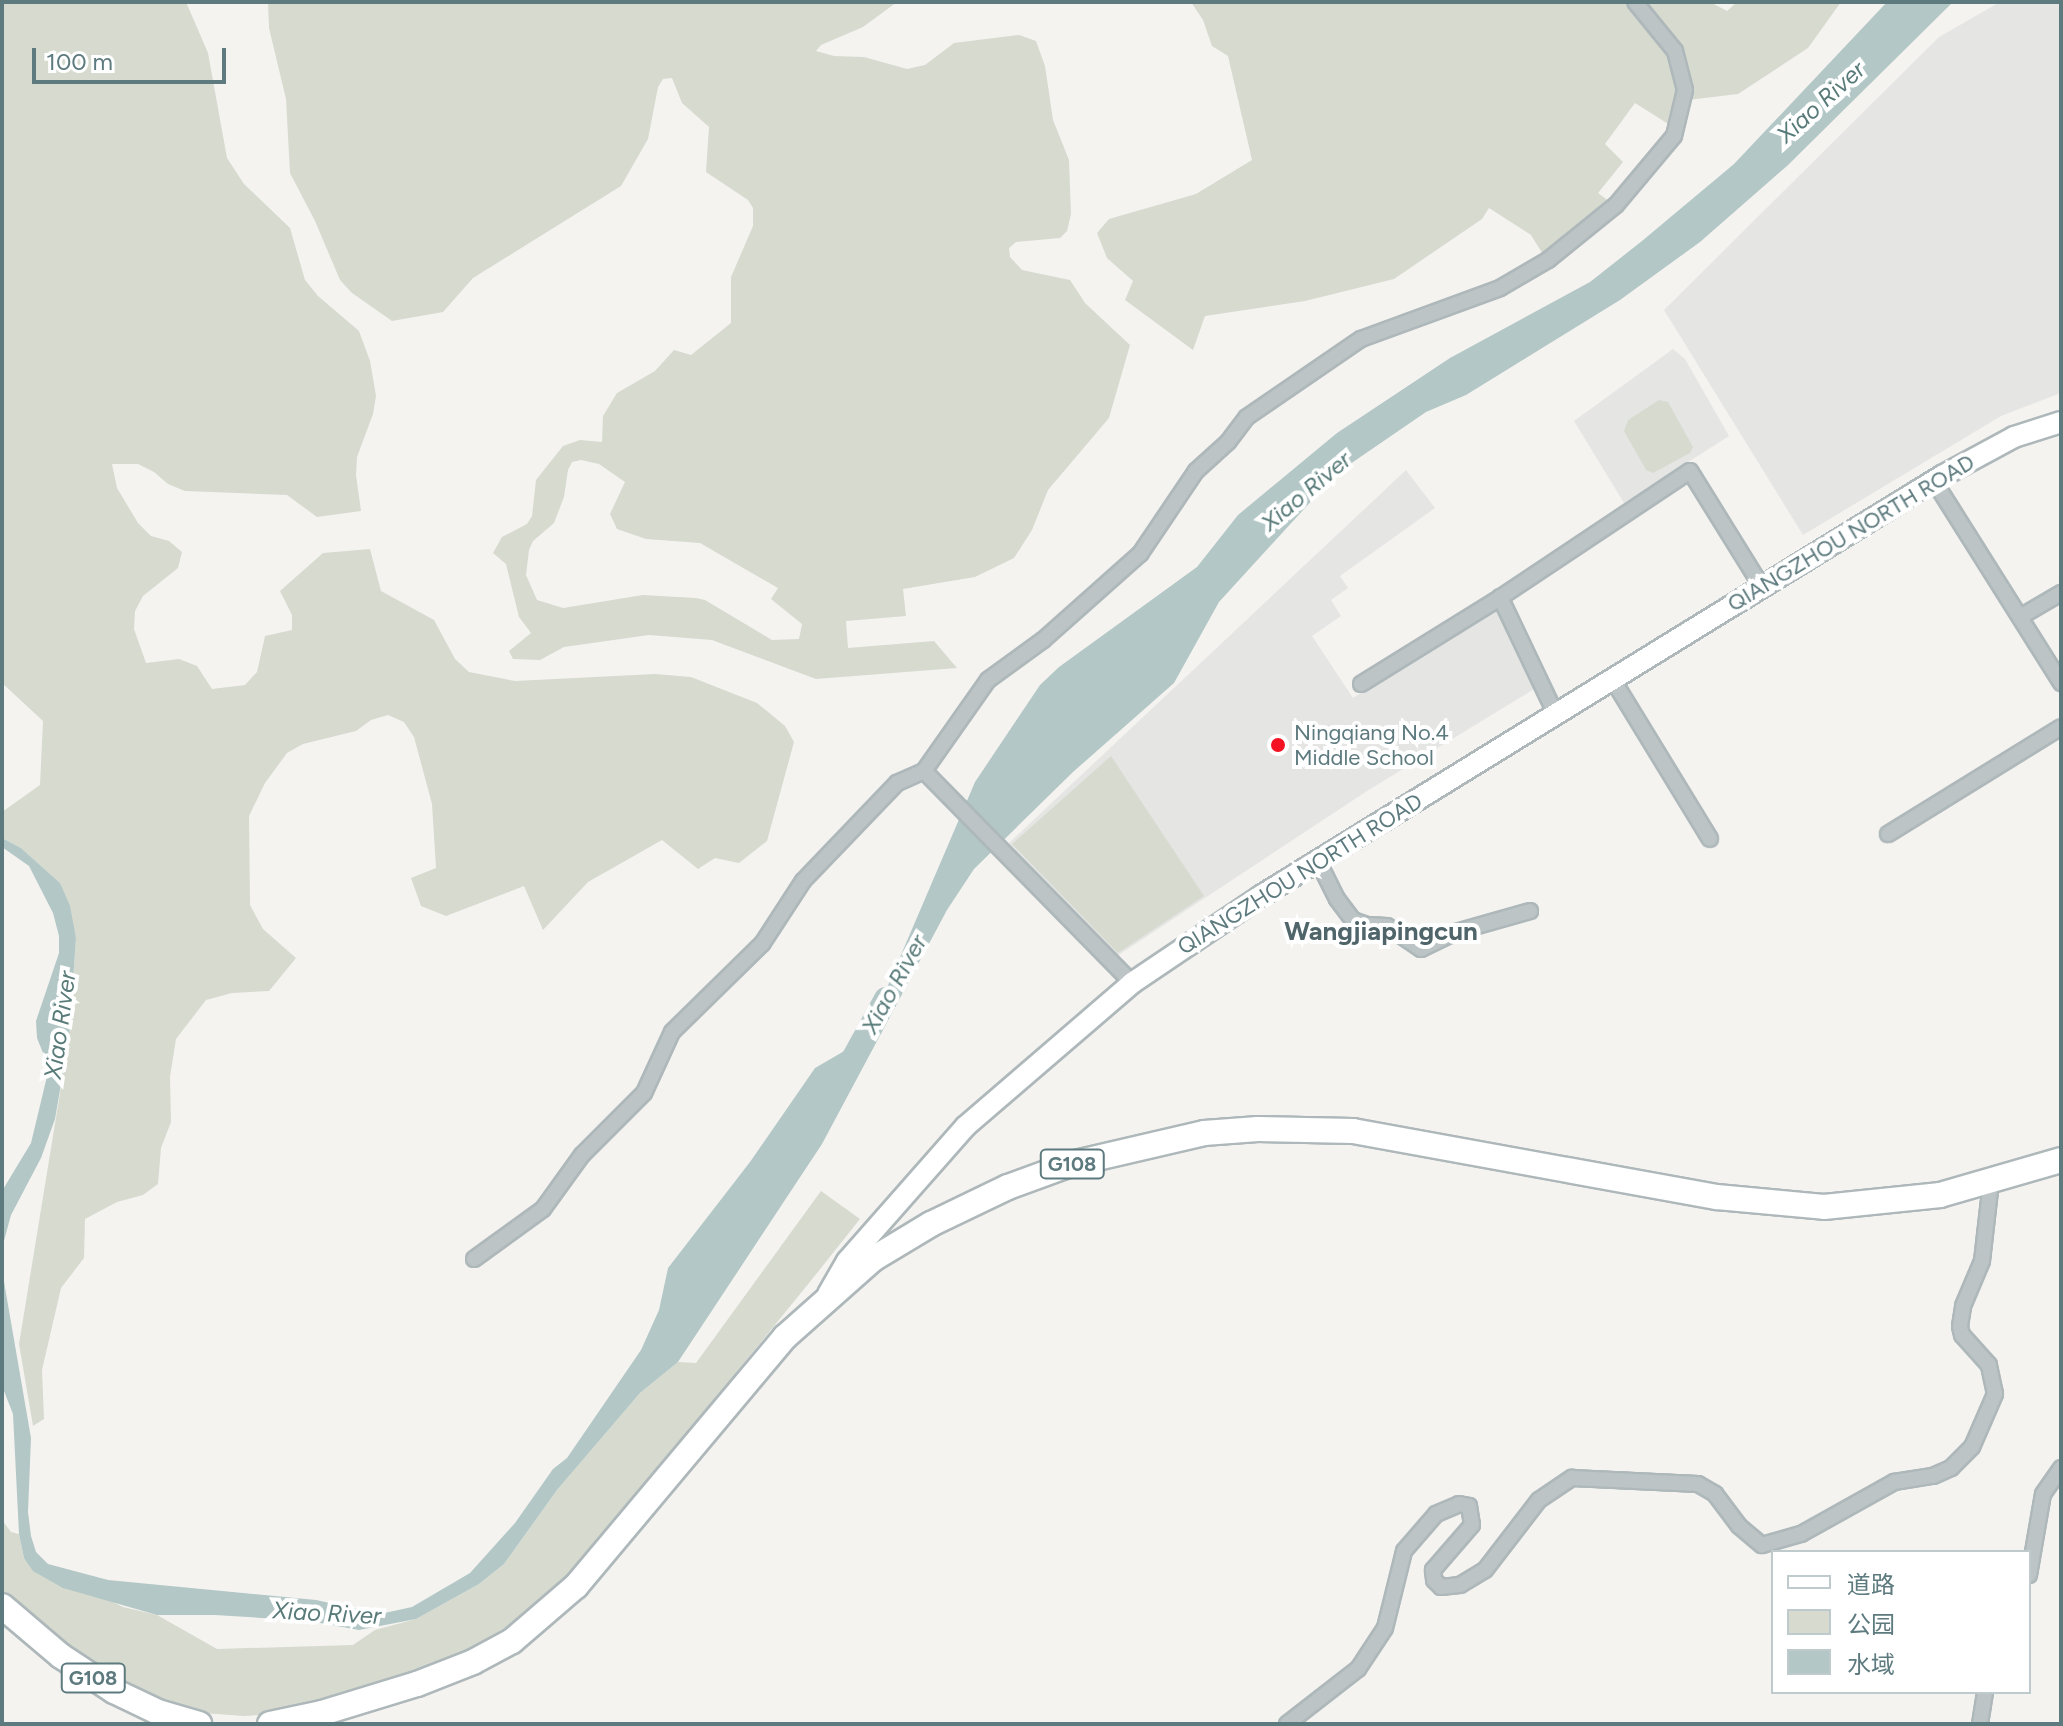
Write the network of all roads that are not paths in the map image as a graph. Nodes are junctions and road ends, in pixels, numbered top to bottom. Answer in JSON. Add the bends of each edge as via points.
{"nodes":[{"id":1,"x":1635,"y":2,"type":"edge"},
{"id":2,"x":2061,"y":422,"type":"edge"},
{"id":3,"x":1934,"y":481,"type":"junction"},
{"id":4,"x":1762,"y":587,"type":"junction"},
{"id":5,"x":2061,"y":593,"type":"edge"},
{"id":6,"x":1500,"y":597,"type":"junction"},
{"id":7,"x":2020,"y":617,"type":"junction"},
{"id":8,"x":1613,"y":680,"type":"junction"},
{"id":9,"x":2061,"y":683,"type":"edge"},
{"id":10,"x":1361,"y":684,"type":"dead end"},
{"id":11,"x":1556,"y":715,"type":"junction"},
{"id":12,"x":2061,"y":727,"type":"edge"},
{"id":13,"x":928,"y":776,"type":"junction"},
{"id":14,"x":1888,"y":834,"type":"dead end"},
{"id":15,"x":1710,"y":839,"type":"dead end"},
{"id":16,"x":1318,"y":861,"type":"junction"},
{"id":17,"x":1530,"y":911,"type":"dead end"},
{"id":18,"x":1132,"y":983,"type":"junction"},
{"id":19,"x":2061,"y":1160,"type":"edge"},
{"id":20,"x":1991,"y":1182,"type":"junction"},
{"id":21,"x":474,"y":1259,"type":"dead end"},
{"id":22,"x":824,"y":1301,"type":"junction"},
{"id":23,"x":2061,"y":1468,"type":"edge"},
{"id":24,"x":2031,"y":1563,"type":"edge"},
{"id":25,"x":2,"y":1606,"type":"edge"},
{"id":26,"x":1985,"y":1694,"type":"edge"},
{"id":27,"x":199,"y":1724,"type":"edge"},
{"id":28,"x":270,"y":1724,"type":"edge"},
{"id":29,"x":1287,"y":1724,"type":"edge"},
{"id":30,"x":1980,"y":1724,"type":"edge"}],
"edges":[{"from":1,"to":13,"type":"street","via":[[1675,51],[1685,90],[1674,136],[1616,205],[1548,260],[1500,288],[1361,339],[1247,417],[1196,471],[1140,554],[1043,640],[988,680],[957,719]]},
{"from":2,"to":3,"type":"main road","name":"QIANGZHOU NORTH ROAD","via":[[2014,437]]},
{"from":3,"to":4,"type":"main road","name":"QIANGZHOU NORTH ROAD"},
{"from":3,"to":7,"type":"street"},
{"from":4,"to":6,"type":"street","via":[[1690,471]]},
{"from":4,"to":8,"type":"main road","name":"QIANGZHOU NORTH ROAD"},
{"from":5,"to":7,"type":"street"},
{"from":6,"to":10,"type":"street"},
{"from":6,"to":11,"type":"street"},
{"from":7,"to":9,"type":"street"},
{"from":8,"to":11,"type":"main road","name":"QIANGZHOU NORTH ROAD"},
{"from":8,"to":15,"type":"street"},
{"from":11,"to":16,"type":"main road","name":"QIANGZHOU NORTH ROAD"},
{"from":12,"to":14,"type":"street"},
{"from":13,"to":18,"type":"street"},
{"from":13,"to":21,"type":"street","via":[[897,783],[803,881],[762,944],[672,1032],[644,1093],[582,1155],[543,1209]]},
{"from":16,"to":17,"type":"street","via":[[1353,920],[1387,926],[1421,949],[1456,932]]},
{"from":16,"to":18,"type":"main road","name":"QIANGZHOU NORTH ROAD"},
{"from":18,"to":22,"type":"main road","name":"QIANGZHOU NORTH ROAD","via":[[966,1126],[847,1261]]},
{"from":19,"to":20,"type":"highway","number":"G108"},
{"from":20,"to":22,"type":"highway","number":"G108","via":[[1909,1200],[1799,1206],[1717,1197],[1353,1131],[1204,1133],[1105,1154],[1008,1187],[890,1247]]},
{"from":20,"to":29,"type":"street","via":[[1982,1261],[1960,1326],[1989,1365],[1995,1394],[1972,1447],[1951,1468],[1894,1482],[1801,1534],[1762,1545],[1739,1526],[1715,1494],[1698,1484],[1572,1478],[1539,1500],[1485,1570],[1451,1589],[1434,1580],[1433,1570],[1472,1525],[1469,1506],[1459,1504],[1436,1514],[1404,1551],[1385,1628],[1358,1669]]},
{"from":22,"to":28,"type":"highway","number":"G108","via":[[768,1355],[576,1586],[512,1641],[417,1684]]},
{"from":23,"to":24,"type":"street","via":[[2043,1494]]},
{"from":25,"to":27,"type":"highway","number":"G108","via":[[61,1656],[114,1691]]},
{"from":26,"to":30,"type":"street"}]}
